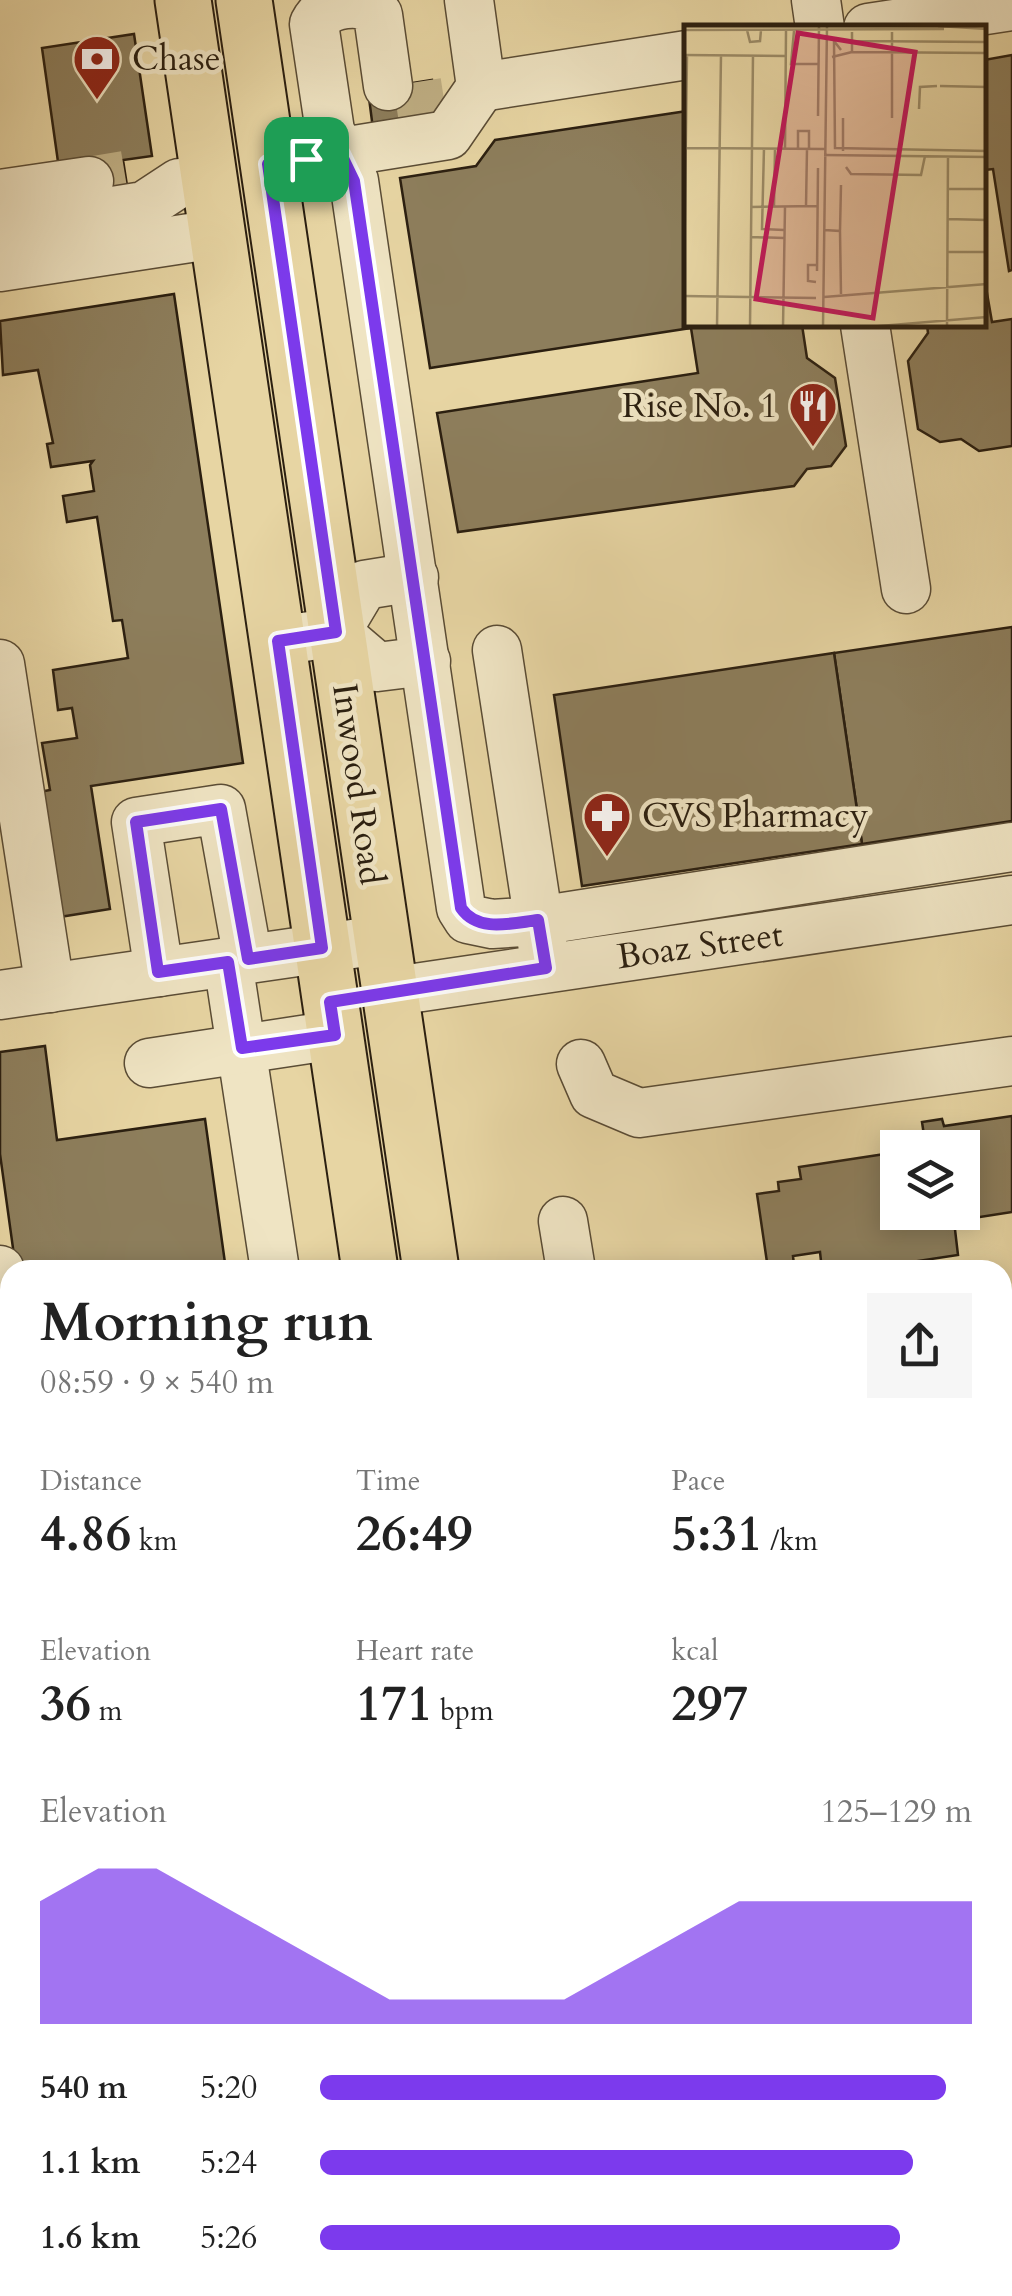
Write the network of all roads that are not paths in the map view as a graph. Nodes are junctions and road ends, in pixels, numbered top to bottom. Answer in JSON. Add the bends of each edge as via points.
{"nodes":[{"id":1,"x":184,"y":0,"type":"edge"},
{"id":2,"x":244,"y":0,"type":"edge"},
{"id":3,"x":410,"y":0,"type":"edge"},
{"id":4,"x":469,"y":0,"type":"edge"},
{"id":5,"x":816,"y":0,"type":"edge"},
{"id":6,"x":1012,"y":6,"type":"edge"},
{"id":7,"x":820,"y":25,"type":"edge"},
{"id":8,"x":888,"y":25,"type":"edge"},
{"id":9,"x":684,"y":55,"type":"edge"},
{"id":10,"x":481,"y":87,"type":"junction"},
{"id":11,"x":408,"y":117,"type":"junction"},
{"id":12,"x":341,"y":154,"type":"junction"},
{"id":13,"x":268,"y":164,"type":"junction"},
{"id":14,"x":193,"y":182,"type":"junction"},
{"id":15,"x":0,"y":194,"type":"edge"},
{"id":16,"x":0,"y":229,"type":"edge"},
{"id":17,"x":216,"y":234,"type":"junction"},
{"id":18,"x":0,"y":267,"type":"edge"},
{"id":19,"x":866,"y":328,"type":"edge"},
{"id":20,"x":414,"y":577,"type":"junction"},
{"id":21,"x":906,"y":589,"type":"dead end"},
{"id":22,"x":336,"y":632,"type":"junction"},
{"id":23,"x":278,"y":641,"type":"junction"},
{"id":24,"x":497,"y":650,"type":"dead end"},
{"id":25,"x":426,"y":661,"type":"junction"},
{"id":26,"x":0,"y":664,"type":"edge"},
{"id":27,"x":1012,"y":847,"type":"edge"},
{"id":28,"x":1012,"y":900,"type":"edge"},
{"id":29,"x":538,"y":920,"type":"junction"},
{"id":30,"x":322,"y":948,"type":"junction"},
{"id":31,"x":238,"y":961,"type":"junction"},
{"id":32,"x":384,"y":966,"type":"junction"},
{"id":33,"x":546,"y":968,"type":"junction"},
{"id":34,"x":158,"y":972,"type":"junction"},
{"id":35,"x":50,"y":988,"type":"junction"},
{"id":36,"x":0,"y":995,"type":"edge"},
{"id":37,"x":333,"y":1018,"type":"junction"},
{"id":38,"x":242,"y":1048,"type":"junction"},
{"id":39,"x":1012,"y":1061,"type":"edge"},
{"id":40,"x":150,"y":1063,"type":"dead end"},
{"id":41,"x":581,"y":1064,"type":"dead end"},
{"id":42,"x":563,"y":1222,"type":"dead end"},
{"id":43,"x":274,"y":1260,"type":"edge"},
{"id":44,"x":369,"y":1260,"type":"edge"},
{"id":45,"x":429,"y":1260,"type":"edge"},
{"id":46,"x":569,"y":1260,"type":"edge"}],
"edges":[{"from":1,"to":14,"type":"main road","name":"Inwood Road"},
{"from":2,"to":13,"type":"main road","name":"Inwood Road"},
{"from":3,"to":11,"type":"street"},
{"from":4,"to":10,"type":"street"},
{"from":5,"to":7,"type":"street"},
{"from":6,"to":8,"type":"street"},
{"from":9,"to":10,"type":"street"},
{"from":10,"to":11,"type":"street","via":[[448,135]]},
{"from":11,"to":12,"type":"street"},
{"from":11,"to":12,"type":"street","via":[[370,6],[344,5],[319,14],[314,24],[330,132]]},
{"from":12,"to":13,"type":"street"},
{"from":12,"to":20,"type":"street","via":[[354,181]]},
{"from":13,"to":22,"type":"main road","name":"Inwood Road"},
{"from":14,"to":15,"type":"street","via":[[107,178]]},
{"from":14,"to":16,"type":"street","via":[[144,206]]},
{"from":14,"to":17,"type":"main road","name":"Inwood Road"},
{"from":17,"to":18,"type":"street"},
{"from":17,"to":23,"type":"main road","name":"Inwood Road"},
{"from":19,"to":21,"type":"street"},
{"from":20,"to":22,"type":"street","via":[[364,585]]},
{"from":20,"to":25,"type":"street"},
{"from":22,"to":23,"type":"street"},
{"from":22,"to":25,"type":"street","via":[[376,667]]},
{"from":22,"to":32,"type":"main road","name":"Inwood Road"},
{"from":23,"to":30,"type":"main road","name":"Inwood Road"},
{"from":24,"to":29,"type":"street"},
{"from":25,"to":29,"type":"street","via":[[461,908],[480,923]]},
{"from":26,"to":35,"type":"street"},
{"from":27,"to":29,"type":"street"},
{"from":28,"to":33,"type":"street","name":"Boaz Street"},
{"from":29,"to":33,"type":"street"},
{"from":30,"to":31,"type":"street","name":"Boaz Street"},
{"from":30,"to":32,"type":"street","name":"Boaz Street"},
{"from":30,"to":37,"type":"main road","name":"Inwood Road"},
{"from":31,"to":34,"type":"street","name":"Boaz Street"},
{"from":31,"to":34,"type":"street","via":[[221,809],[136,822]]},
{"from":31,"to":38,"type":"street"},
{"from":32,"to":33,"type":"street","name":"Boaz Street"},
{"from":32,"to":37,"type":"main road"},
{"from":32,"to":45,"type":"main road","name":"Inwood Road"},
{"from":34,"to":35,"type":"street","name":"Boaz Street"},
{"from":35,"to":36,"type":"street","name":"Boaz Street"},
{"from":37,"to":38,"type":"street"},
{"from":37,"to":44,"type":"main road","name":"Inwood Road"},
{"from":38,"to":40,"type":"street"},
{"from":38,"to":43,"type":"street"},
{"from":39,"to":41,"type":"street","via":[[638,1113],[594,1094]]},
{"from":42,"to":46,"type":"street"}]}
